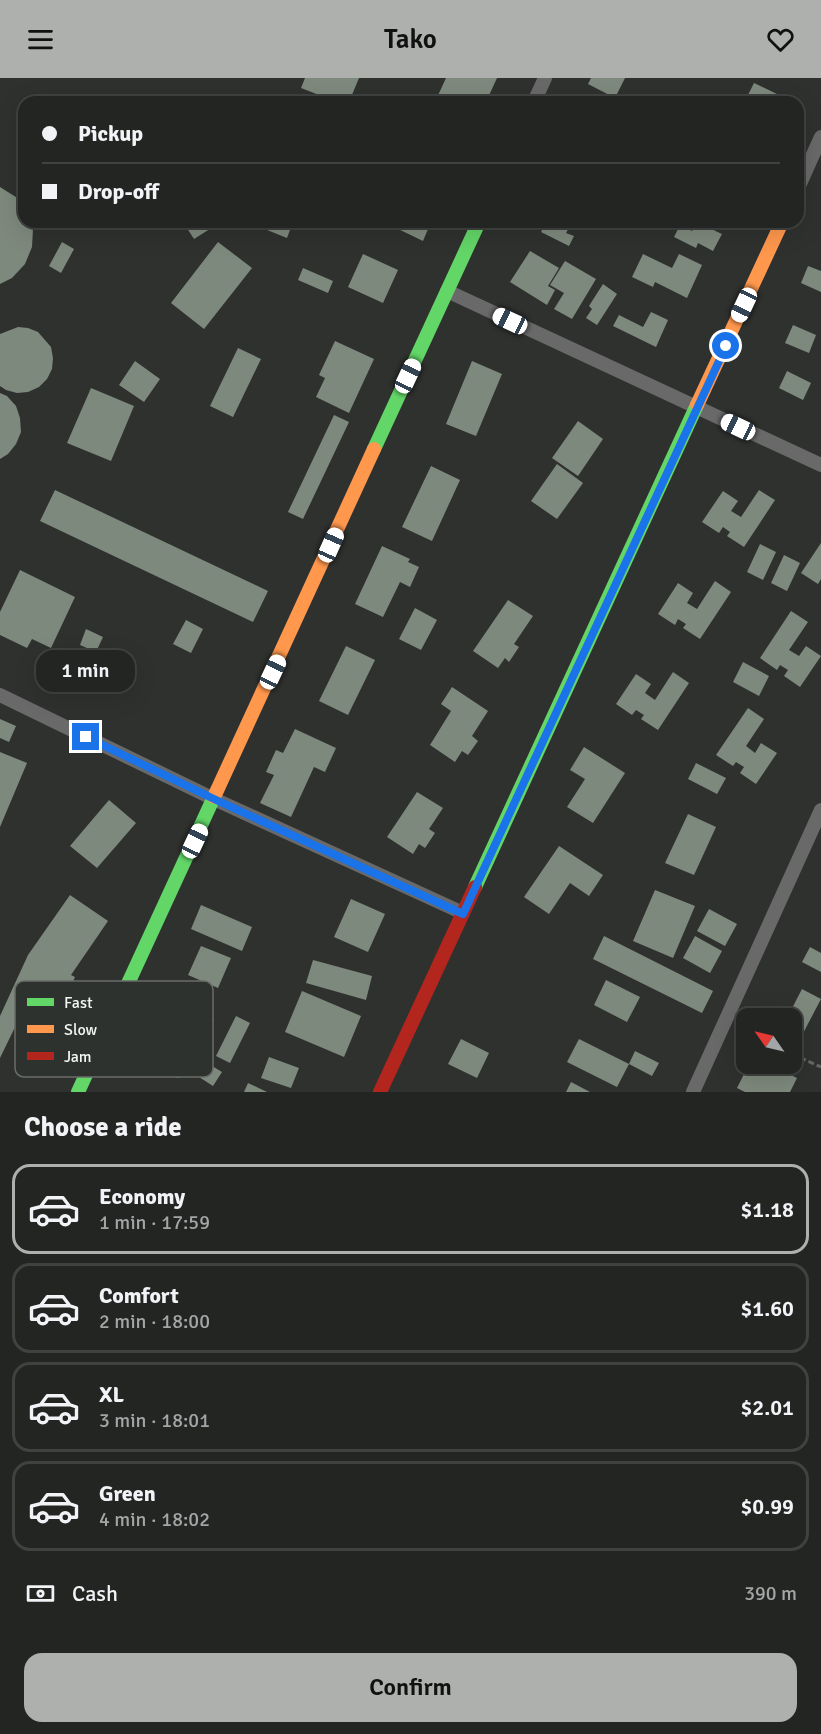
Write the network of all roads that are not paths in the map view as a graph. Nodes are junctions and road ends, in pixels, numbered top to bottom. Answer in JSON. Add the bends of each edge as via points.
{"nodes":[{"id":1,"x":545,"y":78,"type":"edge"},
{"id":2,"x":537,"y":96,"type":"edge"},
{"id":3,"x":821,"y":137,"type":"edge"},
{"id":4,"x":804,"y":175,"type":"edge"},
{"id":5,"x":476,"y":228,"type":"edge"},
{"id":6,"x":779,"y":228,"type":"edge"},
{"id":7,"x":447,"y":291,"type":"junction"},
{"id":8,"x":697,"y":408,"type":"junction"},
{"id":9,"x":821,"y":465,"type":"edge"},
{"id":10,"x":0,"y":695,"type":"edge"},
{"id":11,"x":214,"y":799,"type":"junction"},
{"id":12,"x":821,"y":810,"type":"edge"},
{"id":13,"x":463,"y":914,"type":"junction"},
{"id":14,"x":130,"y":981,"type":"edge"},
{"id":15,"x":85,"y":1077,"type":"edge"},
{"id":16,"x":78,"y":1092,"type":"edge"},
{"id":17,"x":380,"y":1092,"type":"edge"},
{"id":18,"x":693,"y":1092,"type":"edge"}],
"edges":[{"from":1,"to":2,"type":"street"},
{"from":3,"to":4,"type":"street"},
{"from":5,"to":7,"type":"street"},
{"from":6,"to":8,"type":"street"},
{"from":7,"to":8,"type":"street"},
{"from":7,"to":11,"type":"street"},
{"from":8,"to":9,"type":"street"},
{"from":8,"to":13,"type":"street"},
{"from":10,"to":11,"type":"street"},
{"from":11,"to":13,"type":"street"},
{"from":11,"to":14,"type":"street"},
{"from":12,"to":18,"type":"street"},
{"from":13,"to":17,"type":"street"},
{"from":15,"to":16,"type":"street"}]}
